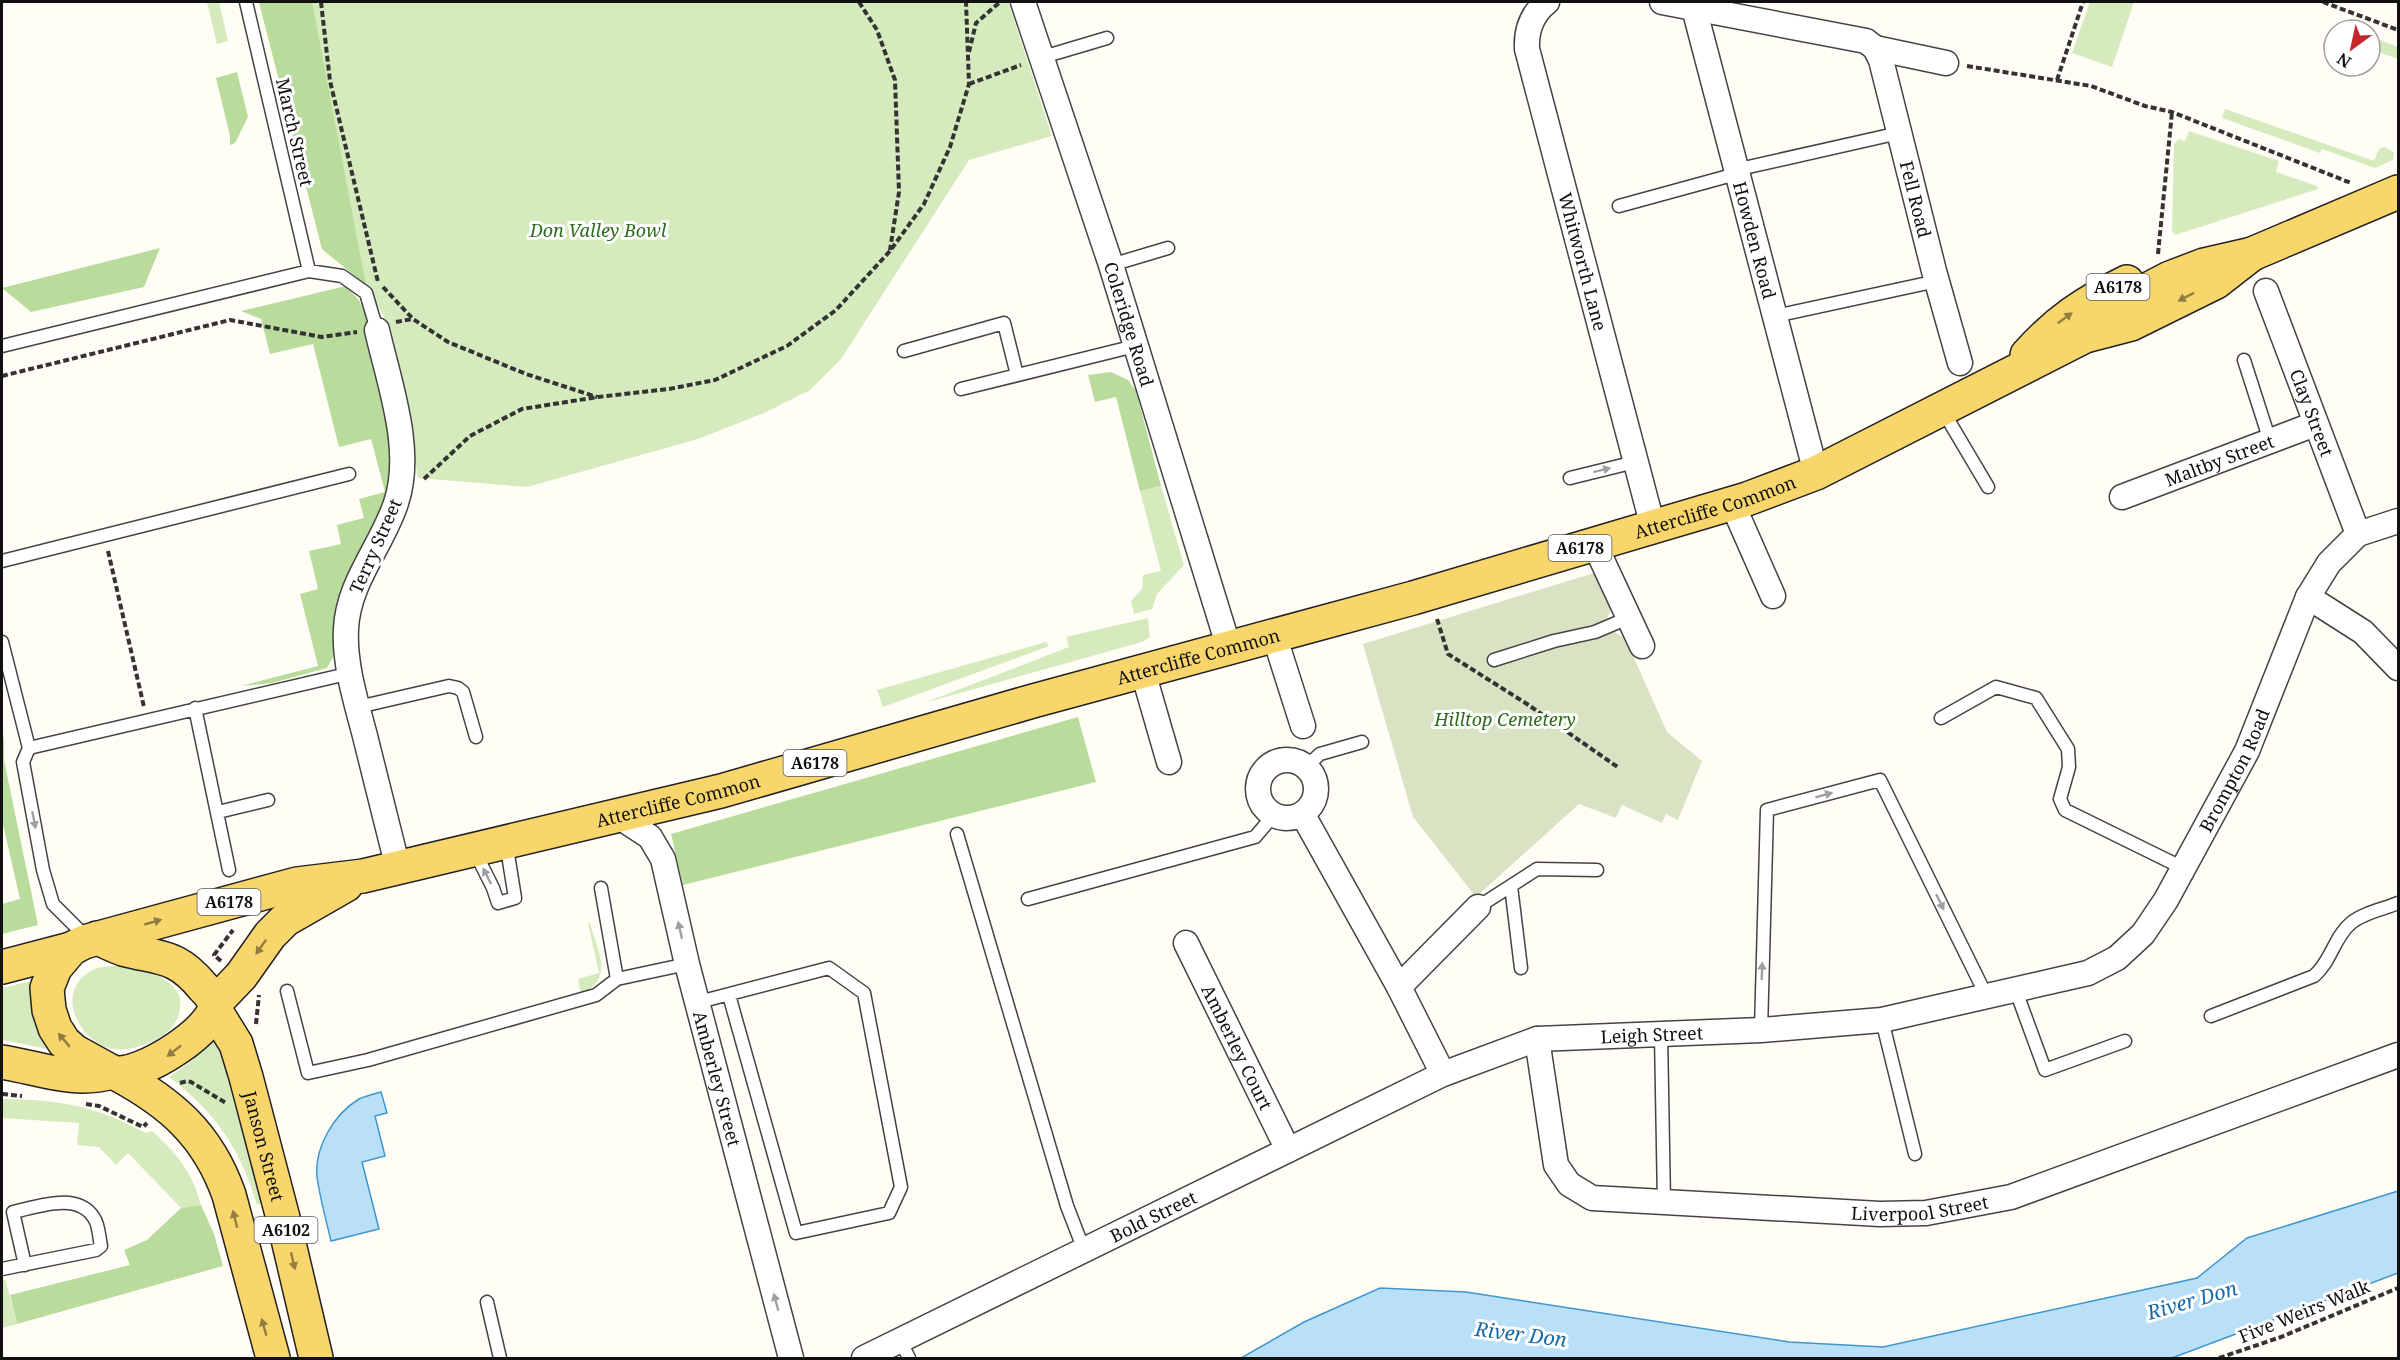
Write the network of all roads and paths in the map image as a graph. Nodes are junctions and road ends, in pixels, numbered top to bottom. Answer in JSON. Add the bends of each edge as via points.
{"nodes":[{"id":1,"x":246,"y":2,"type":"edge"},
{"id":2,"x":321,"y":2,"type":"edge"},
{"id":3,"x":860,"y":2,"type":"edge"},
{"id":4,"x":966,"y":2,"type":"edge"},
{"id":5,"x":1000,"y":2,"type":"edge"},
{"id":6,"x":1023,"y":2,"type":"edge"},
{"id":7,"x":1547,"y":2,"type":"edge"},
{"id":8,"x":1662,"y":2,"type":"edge"},
{"id":9,"x":2083,"y":2,"type":"edge"},
{"id":10,"x":2323,"y":2,"type":"edge"},
{"id":11,"x":1694,"y":8,"type":"junction"},
{"id":12,"x":2398,"y":30,"type":"edge"},
{"id":13,"x":1107,"y":38,"type":"dead end"},
{"id":14,"x":1870,"y":45,"type":"junction"},
{"id":15,"x":968,"y":56,"type":"junction"},
{"id":16,"x":1043,"y":57,"type":"junction"},
{"id":17,"x":1946,"y":63,"type":"joint"},
{"id":18,"x":2057,"y":80,"type":"junction"},
{"id":19,"x":969,"y":84,"type":"junction"},
{"id":20,"x":2172,"y":112,"type":"junction"},
{"id":21,"x":1899,"y":133,"type":"junction"},
{"id":22,"x":1736,"y":172,"type":"junction"},
{"id":23,"x":2385,"y":197,"type":"edge"},
{"id":24,"x":1619,"y":206,"type":"dead end"},
{"id":25,"x":1168,"y":248,"type":"dead end"},
{"id":26,"x":890,"y":251,"type":"junction"},
{"id":27,"x":2158,"y":254,"type":"dead end"},
{"id":28,"x":2252,"y":254,"type":"junction"},
{"id":29,"x":1111,"y":265,"type":"junction"},
{"id":30,"x":309,"y":271,"type":"junction"},
{"id":31,"x":1937,"y":281,"type":"junction"},
{"id":32,"x":2266,"y":291,"type":"dead end"},
{"id":33,"x":1775,"y":316,"type":"junction"},
{"id":34,"x":377,"y":330,"type":"junction"},
{"id":35,"x":2,"y":346,"type":"edge"},
{"id":36,"x":1135,"y":346,"type":"junction"},
{"id":37,"x":904,"y":351,"type":"dead end"},
{"id":38,"x":2244,"y":360,"type":"dead end"},
{"id":39,"x":1960,"y":363,"type":"dead end"},
{"id":40,"x":2009,"y":374,"type":"junction"},
{"id":41,"x":1017,"y":375,"type":"junction"},
{"id":42,"x":2,"y":376,"type":"edge"},
{"id":43,"x":961,"y":389,"type":"dead end"},
{"id":44,"x":598,"y":397,"type":"junction"},
{"id":45,"x":1942,"y":408,"type":"junction"},
{"id":46,"x":2315,"y":424,"type":"junction"},
{"id":47,"x":2270,"y":441,"type":"junction"},
{"id":48,"x":1635,"y":462,"type":"junction"},
{"id":49,"x":1816,"y":473,"type":"junction"},
{"id":50,"x":350,"y":474,"type":"dead end"},
{"id":51,"x":1570,"y":478,"type":"dead end"},
{"id":52,"x":423,"y":480,"type":"dead end"},
{"id":53,"x":1988,"y":488,"type":"dead end"},
{"id":54,"x":2122,"y":496,"type":"dead end"},
{"id":55,"x":1732,"y":503,"type":"junction"},
{"id":56,"x":2398,"y":520,"type":"edge"},
{"id":57,"x":1653,"y":527,"type":"junction"},
{"id":58,"x":2358,"y":534,"type":"junction"},
{"id":59,"x":105,"y":535,"type":"junction"},
{"id":60,"x":1594,"y":543,"type":"junction"},
{"id":61,"x":2,"y":561,"type":"edge"},
{"id":62,"x":1429,"y":593,"type":"junction"},
{"id":63,"x":1773,"y":596,"type":"dead end"},
{"id":64,"x":2308,"y":597,"type":"junction"},
{"id":65,"x":1628,"y":618,"type":"junction"},
{"id":66,"x":1274,"y":635,"type":"junction"},
{"id":67,"x":2,"y":642,"type":"edge"},
{"id":68,"x":1642,"y":646,"type":"dead end"},
{"id":69,"x":1229,"y":648,"type":"junction"},
{"id":70,"x":1494,"y":660,"type":"dead end"},
{"id":71,"x":2398,"y":668,"type":"edge"},
{"id":72,"x":1143,"y":672,"type":"junction"},
{"id":73,"x":351,"y":673,"type":"junction"},
{"id":74,"x":358,"y":707,"type":"junction"},
{"id":75,"x":195,"y":708,"type":"junction"},
{"id":76,"x":1941,"y":718,"type":"dead end"},
{"id":77,"x":147,"y":720,"type":"junction"},
{"id":78,"x":1303,"y":726,"type":"dead end"},
{"id":79,"x":476,"y":737,"type":"dead end"},
{"id":80,"x":1362,"y":742,"type":"dead end"},
{"id":81,"x":29,"y":748,"type":"junction"},
{"id":82,"x":1169,"y":762,"type":"dead end"},
{"id":83,"x":1306,"y":767,"type":"junction"},
{"id":84,"x":1618,"y":768,"type":"dead end"},
{"id":85,"x":268,"y":800,"type":"dead end"},
{"id":86,"x":218,"y":812,"type":"junction"},
{"id":87,"x":1303,"y":814,"type":"junction"},
{"id":88,"x":618,"y":816,"type":"junction"},
{"id":89,"x":1273,"y":816,"type":"junction"},
{"id":90,"x":957,"y":834,"type":"dead end"},
{"id":91,"x":505,"y":841,"type":"junction"},
{"id":92,"x":474,"y":850,"type":"junction"},
{"id":93,"x":398,"y":868,"type":"junction"},
{"id":94,"x":2183,"y":868,"type":"junction"},
{"id":95,"x":1597,"y":870,"type":"dead end"},
{"id":96,"x":363,"y":876,"type":"junction"},
{"id":97,"x":231,"y":886,"type":"junction"},
{"id":98,"x":1511,"y":886,"type":"junction"},
{"id":99,"x":601,"y":888,"type":"dead end"},
{"id":100,"x":1028,"y":899,"type":"dead end"},
{"id":101,"x":2398,"y":903,"type":"edge"},
{"id":102,"x":1478,"y":907,"type":"joint"},
{"id":103,"x":2143,"y":934,"type":"joint"},
{"id":104,"x":84,"y":943,"type":"junction"},
{"id":105,"x":1186,"y":943,"type":"dead end"},
{"id":106,"x":687,"y":964,"type":"junction"},
{"id":107,"x":2,"y":967,"type":"edge"},
{"id":108,"x":1521,"y":968,"type":"dead end"},
{"id":109,"x":241,"y":976,"type":"junction"},
{"id":110,"x":617,"y":978,"type":"junction"},
{"id":111,"x":1399,"y":987,"type":"junction"},
{"id":112,"x":287,"y":991,"type":"dead end"},
{"id":113,"x":2016,"y":991,"type":"junction"},
{"id":114,"x":729,"y":995,"type":"junction"},
{"id":115,"x":1987,"y":997,"type":"junction"},
{"id":116,"x":699,"y":1002,"type":"junction"},
{"id":117,"x":215,"y":1007,"type":"junction"},
{"id":118,"x":2211,"y":1016,"type":"dead end"},
{"id":119,"x":1882,"y":1020,"type":"junction"},
{"id":120,"x":1761,"y":1030,"type":"junction"},
{"id":121,"x":1661,"y":1034,"type":"junction"},
{"id":122,"x":1537,"y":1039,"type":"junction"},
{"id":123,"x":2125,"y":1041,"type":"dead end"},
{"id":124,"x":2398,"y":1055,"type":"edge"},
{"id":125,"x":2,"y":1062,"type":"edge"},
{"id":126,"x":115,"y":1073,"type":"junction"},
{"id":127,"x":1443,"y":1074,"type":"junction"},
{"id":128,"x":2,"y":1094,"type":"edge"},
{"id":129,"x":27,"y":1096,"type":"dead end"},
{"id":130,"x":252,"y":1102,"type":"junction"},
{"id":131,"x":79,"y":1103,"type":"dead end"},
{"id":132,"x":165,"y":1103,"type":"junction"},
{"id":133,"x":1288,"y":1150,"type":"junction"},
{"id":134,"x":1915,"y":1155,"type":"dead end"},
{"id":135,"x":1664,"y":1203,"type":"junction"},
{"id":136,"x":1084,"y":1250,"type":"junction"},
{"id":137,"x":25,"y":1265,"type":"junction"},
{"id":138,"x":2,"y":1269,"type":"edge"},
{"id":139,"x":2398,"y":1288,"type":"edge"},
{"id":140,"x":487,"y":1302,"type":"dead end"},
{"id":141,"x":905,"y":1349,"type":"edge"},
{"id":142,"x":273,"y":1359,"type":"edge"},
{"id":143,"x":316,"y":1359,"type":"edge"},
{"id":144,"x":500,"y":1359,"type":"edge"},
{"id":145,"x":791,"y":1359,"type":"edge"},
{"id":146,"x":864,"y":1359,"type":"edge"},
{"id":147,"x":2219,"y":1359,"type":"edge"}],
"edges":[{"from":1,"to":30,"type":"lane","name":"March Street"},
{"from":2,"to":44,"type":"path","via":[[330,81],[378,283],[413,319],[447,342],[526,374]]},
{"from":3,"to":26,"type":"path","via":[[877,30],[896,80],[899,192]]},
{"from":4,"to":15,"type":"path"},
{"from":5,"to":15,"type":"path","via":[[976,23]]},
{"from":6,"to":16,"type":"street","name":"Coleridge Road"},
{"from":7,"to":48,"type":"street","name":"Whitworth Lane","via":[[1532,20],[1526,35],[1527,49]]},
{"from":8,"to":11,"type":"street"},
{"from":9,"to":18,"type":"path"},
{"from":10,"to":12,"type":"path"},
{"from":11,"to":14,"type":"street"},
{"from":11,"to":22,"type":"street","name":"Howden Road"},
{"from":13,"to":16,"type":"lane"},
{"from":14,"to":17,"type":"street"},
{"from":14,"to":21,"type":"street","name":"Fell Road","via":[[1881,60]]},
{"from":15,"to":19,"type":"path"},
{"from":16,"to":19,"type":"path"},
{"from":16,"to":29,"type":"street","name":"Coleridge Road"},
{"from":17,"to":18,"type":"path"},
{"from":18,"to":20,"type":"path","via":[[2091,86]]},
{"from":19,"to":26,"type":"path","via":[[951,147],[924,204]]},
{"from":20,"to":23,"type":"path"},
{"from":20,"to":27,"type":"path"},
{"from":21,"to":22,"type":"lane"},
{"from":21,"to":31,"type":"street","name":"Fell Road"},
{"from":22,"to":24,"type":"lane"},
{"from":22,"to":33,"type":"street","name":"Howden Road"},
{"from":23,"to":28,"type":"main road","name":"Attercliffe Common","number":"A6178"},
{"from":25,"to":29,"type":"lane"},
{"from":26,"to":44,"type":"path","via":[[836,310],[787,346],[715,380]]},
{"from":28,"to":40,"type":"main road","name":"Attercliffe Common","number":"A6178","via":[[2170,278],[2120,304],[2085,336]]},
{"from":40,"to":28,"type":"main road","name":"Attercliffe Common","number":"A6178","one_way":true,"via":[[2051,329],[2111,290],[2201,253]]},
{"from":29,"to":36,"type":"street","name":"Coleridge Road"},
{"from":30,"to":34,"type":"lane","via":[[342,276],[366,293]]},
{"from":30,"to":35,"type":"lane"},
{"from":31,"to":33,"type":"lane"},
{"from":31,"to":39,"type":"street","name":"Fell Road"},
{"from":32,"to":46,"type":"street","name":"Clay Street"},
{"from":33,"to":49,"type":"street","name":"Howden Road"},
{"from":34,"to":42,"type":"path","via":[[322,337],[230,320]]},
{"from":34,"to":73,"type":"street","name":"Terry Street","via":[[401,439],[403,477],[386,529],[351,597],[346,628]]},
{"from":36,"to":41,"type":"lane"},
{"from":36,"to":69,"type":"street","name":"Coleridge Road"},
{"from":37,"to":41,"type":"lane","via":[[1004,322]]},
{"from":38,"to":47,"type":"lane"},
{"from":40,"to":45,"type":"main road","name":"Attercliffe Common","number":"A6178"},
{"from":41,"to":43,"type":"lane"},
{"from":44,"to":52,"type":"path","via":[[522,409],[470,436]]},
{"from":45,"to":49,"type":"main road","name":"Attercliffe Common","number":"A6178"},
{"from":45,"to":53,"type":"lane"},
{"from":46,"to":47,"type":"street","name":"Maltby Street"},
{"from":46,"to":58,"type":"street","name":"Clay Street"},
{"from":47,"to":54,"type":"street","name":"Maltby Street"},
{"from":51,"to":48,"type":"lane","one_way":true},
{"from":48,"to":57,"type":"street","name":"Whitworth Lane"},
{"from":49,"to":55,"type":"main road","name":"Attercliffe Common","number":"A6178"},
{"from":50,"to":59,"type":"lane"},
{"from":55,"to":57,"type":"main road","name":"Attercliffe Common","number":"A6178"},
{"from":55,"to":63,"type":"street"},
{"from":56,"to":58,"type":"street"},
{"from":57,"to":60,"type":"main road","name":"Attercliffe Common","number":"A6178"},
{"from":58,"to":64,"type":"street","name":"Brompton Road","via":[[2329,563]]},
{"from":59,"to":61,"type":"lane"},
{"from":59,"to":77,"type":"path"},
{"from":60,"to":62,"type":"main road","name":"Attercliffe Common","number":"A6178"},
{"from":60,"to":65,"type":"street"},
{"from":62,"to":66,"type":"main road","name":"Attercliffe Common","number":"A6178"},
{"from":62,"to":84,"type":"path","via":[[1448,654]]},
{"from":64,"to":71,"type":"street","via":[[2362,632]]},
{"from":64,"to":94,"type":"street","name":"Brompton Road","via":[[2247,751]]},
{"from":65,"to":68,"type":"street"},
{"from":65,"to":70,"type":"lane","via":[[1595,633]]},
{"from":66,"to":69,"type":"main road","name":"Attercliffe Common","number":"A6178"},
{"from":66,"to":78,"type":"street"},
{"from":67,"to":81,"type":"lane"},
{"from":69,"to":72,"type":"main road","name":"Attercliffe Common","number":"A6178"},
{"from":72,"to":82,"type":"street"},
{"from":72,"to":88,"type":"main road","name":"Attercliffe Common","number":"A6178","via":[[721,791]]},
{"from":73,"to":74,"type":"street","name":"Terry Street"},
{"from":73,"to":75,"type":"lane"},
{"from":74,"to":79,"type":"lane","via":[[449,686],[458,688],[463,692]]},
{"from":74,"to":93,"type":"street","name":"Terry Street"},
{"from":75,"to":77,"type":"lane"},
{"from":75,"to":86,"type":"lane"},
{"from":76,"to":94,"type":"lane","via":[[1996,687],[2036,698],[2068,749],[2069,767],[2060,799],[2065,810]]},
{"from":77,"to":81,"type":"lane"},
{"from":80,"to":83,"type":"lane","via":[[1320,754]]},
{"from":81,"to":104,"type":"lane","one_way":true,"via":[[23,762],[53,904],[78,929]]},
{"from":83,"to":87,"type":"street","via":[[1316,782],[1316,791],[1314,801]]},
{"from":83,"to":89,"type":"street","via":[[1298,762],[1279,761],[1263,772],[1259,781],[1260,801]]},
{"from":85,"to":86,"type":"lane"},
{"from":86,"to":97,"type":"lane"},
{"from":87,"to":89,"type":"street","via":[[1293,818]]},
{"from":87,"to":111,"type":"street"},
{"from":88,"to":91,"type":"main road","name":"Attercliffe Common","number":"A6178"},
{"from":106,"to":88,"type":"street","name":"Amberley Street","one_way":true,"via":[[663,859],[650,837]]},
{"from":89,"to":100,"type":"lane","via":[[1256,837]]},
{"from":90,"to":136,"type":"lane","via":[[1067,1206]]},
{"from":91,"to":92,"type":"main road","name":"Attercliffe Common","number":"A6178"},
{"from":91,"to":92,"type":"lane","one_way":true,"via":[[507,903],[494,888]]},
{"from":92,"to":93,"type":"main road","name":"Attercliffe Common","number":"A6178"},
{"from":93,"to":96,"type":"main road","name":"Attercliffe Common","number":"A6178"},
{"from":94,"to":103,"type":"street","name":"Brompton Road"},
{"from":95,"to":98,"type":"lane","via":[[1537,869]]},
{"from":96,"to":97,"type":"main road","name":"Attercliffe Common","number":"A6178"},
{"from":96,"to":109,"type":"main road","name":"Attercliffe Common","number":"A6178","one_way":true,"via":[[285,920]]},
{"from":104,"to":97,"type":"main road","name":"Attercliffe Common","number":"A6178","one_way":true},
{"from":97,"to":109,"type":"path","via":[[236,926],[214,955]]},
{"from":98,"to":102,"type":"lane"},
{"from":98,"to":108,"type":"lane"},
{"from":99,"to":110,"type":"lane"},
{"from":101,"to":118,"type":"lane","via":[[2352,922],[2323,969],[2314,976]]},
{"from":102,"to":111,"type":"street"},
{"from":103,"to":113,"type":"street","name":"Leigh Street","via":[[2117,957],[2088,973]]},
{"from":104,"to":107,"type":"main road","name":"Attercliffe Common","number":"A6178"},
{"from":104,"to":117,"type":"main road","via":[[169,958],[195,977]]},
{"from":126,"to":104,"type":"main road","one_way":true,"via":[[74,1051],[55,1028],[49,1010],[47,988],[56,968]]},
{"from":105,"to":133,"type":"street","name":"Amberley Court"},
{"from":106,"to":110,"type":"lane"},
{"from":106,"to":116,"type":"street","name":"Amberley Street"},
{"from":109,"to":117,"type":"main road","name":"Attercliffe Common","number":"A6178"},
{"from":110,"to":112,"type":"lane","via":[[596,995],[368,1060],[308,1073]]},
{"from":111,"to":127,"type":"street"},
{"from":113,"to":115,"type":"street","name":"Leigh Street"},
{"from":113,"to":123,"type":"lane","via":[[2045,1070]]},
{"from":114,"to":114,"type":"lane","via":[[829,968],[864,993],[901,1187],[889,1213],[796,1233]]},
{"from":114,"to":116,"type":"lane"},
{"from":115,"to":119,"type":"street","name":"Leigh Street"},
{"from":120,"to":115,"type":"lane","one_way":true,"via":[[1767,810],[1880,780]]},
{"from":145,"to":116,"type":"street","name":"Amberley Street","one_way":true},
{"from":117,"to":126,"type":"main road","number":"A6178","one_way":true,"via":[[198,1030],[166,1057],[144,1068]]},
{"from":117,"to":130,"type":"main road","name":"Janson Street","number":"A6102","via":[[236,1044]]},
{"from":119,"to":120,"type":"street","name":"Leigh Street"},
{"from":119,"to":134,"type":"lane"},
{"from":120,"to":121,"type":"street","name":"Leigh Street"},
{"from":121,"to":122,"type":"street","name":"Leigh Street"},
{"from":121,"to":135,"type":"lane"},
{"from":122,"to":127,"type":"street","name":"Leigh Street"},
{"from":122,"to":135,"type":"street","name":"Liverpool Street","via":[[1556,1165],[1569,1184],[1592,1198]]},
{"from":124,"to":135,"type":"street","name":"Liverpool Street","via":[[2011,1197],[1903,1214]]},
{"from":125,"to":126,"type":"main road","number":"A6178","via":[[61,1075],[93,1077]]},
{"from":126,"to":132,"type":"main road","number":"A6102"},
{"from":127,"to":133,"type":"street","name":"Bold Street"},
{"from":128,"to":129,"type":"path"},
{"from":130,"to":132,"type":"path","via":[[227,1103],[187,1081],[179,1084]]},
{"from":130,"to":143,"type":"main road","name":"Janson Street","number":"A6102","one_way":true},
{"from":131,"to":132,"type":"path","via":[[99,1106],[143,1127]]},
{"from":142,"to":132,"type":"main road","number":"A6102","one_way":true,"via":[[220,1170],[191,1128]]},
{"from":133,"to":136,"type":"street","name":"Bold Street"},
{"from":136,"to":141,"type":"street","name":"Bold Street"},
{"from":137,"to":137,"type":"lane","via":[[96,1250],[101,1246],[95,1219],[87,1209],[73,1203],[13,1212]]},
{"from":137,"to":138,"type":"lane"},
{"from":139,"to":147,"type":"path","name":"Five Weirs Walk"},
{"from":140,"to":144,"type":"lane"},
{"from":141,"to":146,"type":"street","name":"Bold Street"}]}
